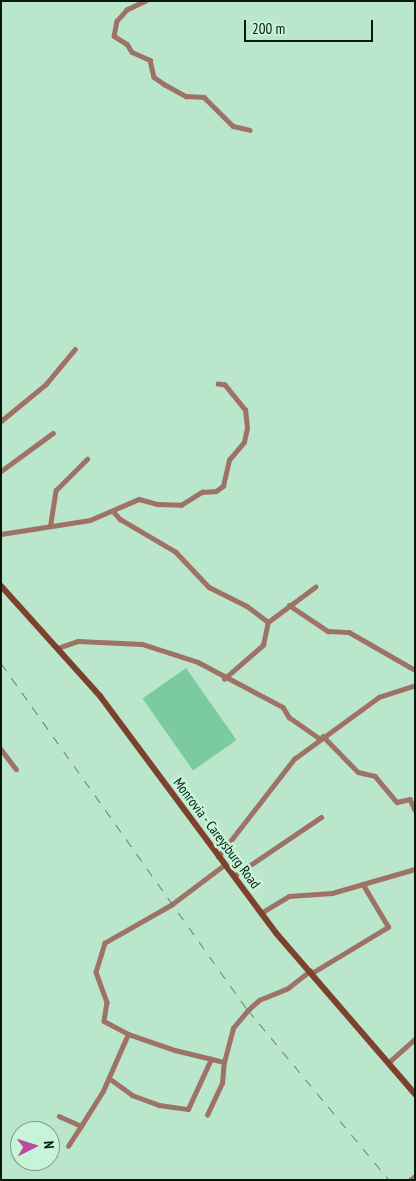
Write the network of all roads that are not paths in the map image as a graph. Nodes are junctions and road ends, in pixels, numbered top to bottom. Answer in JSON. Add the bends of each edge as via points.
{"nodes":[{"id":1,"x":146,"y":1,"type":"edge"},
{"id":2,"x":250,"y":130,"type":"dead end"},
{"id":3,"x":75,"y":349,"type":"dead end"},
{"id":4,"x":218,"y":384,"type":"dead end"},
{"id":5,"x":1,"y":421,"type":"edge"},
{"id":6,"x":53,"y":433,"type":"dead end"},
{"id":7,"x":87,"y":459,"type":"dead end"},
{"id":8,"x":1,"y":471,"type":"edge"},
{"id":9,"x":113,"y":511,"type":"junction"},
{"id":10,"x":50,"y":526,"type":"junction"},
{"id":11,"x":1,"y":534,"type":"edge"},
{"id":12,"x":1,"y":586,"type":"edge"},
{"id":13,"x":315,"y":587,"type":"dead end"},
{"id":14,"x":289,"y":605,"type":"junction"},
{"id":15,"x":268,"y":622,"type":"junction"},
{"id":16,"x":58,"y":648,"type":"junction"},
{"id":17,"x":415,"y":670,"type":"edge"},
{"id":18,"x":224,"y":679,"type":"junction"},
{"id":19,"x":415,"y":685,"type":"edge"},
{"id":20,"x":321,"y":737,"type":"junction"},
{"id":21,"x":1,"y":749,"type":"edge"},
{"id":22,"x":16,"y":769,"type":"dead end"},
{"id":23,"x":415,"y":810,"type":"edge"},
{"id":24,"x":321,"y":817,"type":"dead end"},
{"id":25,"x":218,"y":856,"type":"junction"},
{"id":26,"x":225,"y":865,"type":"junction"},
{"id":27,"x":415,"y":869,"type":"edge"},
{"id":28,"x":234,"y":876,"type":"junction"},
{"id":29,"x":363,"y":885,"type":"junction"},
{"id":30,"x":261,"y":913,"type":"junction"},
{"id":31,"x":311,"y":972,"type":"junction"},
{"id":32,"x":128,"y":1034,"type":"junction"},
{"id":33,"x":415,"y":1039,"type":"edge"},
{"id":34,"x":211,"y":1059,"type":"junction"},
{"id":35,"x":224,"y":1062,"type":"junction"},
{"id":36,"x":388,"y":1063,"type":"junction"},
{"id":37,"x":109,"y":1078,"type":"junction"},
{"id":38,"x":415,"y":1094,"type":"edge"},
{"id":39,"x":208,"y":1115,"type":"dead end"},
{"id":40,"x":59,"y":1116,"type":"dead end"},
{"id":41,"x":81,"y":1126,"type":"junction"},
{"id":42,"x":68,"y":1146,"type":"dead end"},
{"id":43,"x":415,"y":1176,"type":"edge"},
{"id":44,"x":410,"y":1180,"type":"edge"}],
"edges":[{"from":1,"to":2,"type":"street","via":[[127,10],[117,21],[114,36],[127,44],[132,52],[150,60],[154,77],[164,84],[186,96],[204,97],[233,126]]},
{"from":3,"to":5,"type":"street","via":[[46,384]]},
{"from":4,"to":9,"type":"street","via":[[225,385],[245,410],[247,428],[244,442],[229,460],[223,486],[216,492],[202,492],[181,505],[140,499]]},
{"from":6,"to":8,"type":"street"},
{"from":7,"to":10,"type":"street","via":[[56,490]]},
{"from":9,"to":10,"type":"street","via":[[90,520]]},
{"from":9,"to":15,"type":"street","via":[[120,519],[176,552],[209,587],[247,606]]},
{"from":10,"to":11,"type":"street"},
{"from":12,"to":16,"type":"main road","name":"Monrovia - Careysburg Road"},
{"from":13,"to":14,"type":"street"},
{"from":14,"to":15,"type":"street"},
{"from":14,"to":17,"type":"street","via":[[328,630],[349,632]]},
{"from":15,"to":18,"type":"street","via":[[263,645]]},
{"from":16,"to":18,"type":"street","via":[[78,641],[142,644],[198,662]]},
{"from":16,"to":25,"type":"main road","name":"Monrovia - Careysburg Road","via":[[100,696]]},
{"from":18,"to":20,"type":"street","via":[[283,707],[289,717]]},
{"from":19,"to":20,"type":"street","via":[[379,697]]},
{"from":20,"to":23,"type":"street","via":[[358,772],[375,776],[397,802],[410,799]]},
{"from":20,"to":25,"type":"street","via":[[282,773]]},
{"from":21,"to":22,"type":"street"},
{"from":24,"to":28,"type":"street"},
{"from":25,"to":26,"type":"main road","name":"Monrovia - Careysburg Road"},
{"from":26,"to":28,"type":"main road","name":"Monrovia - Careysburg Road"},
{"from":26,"to":32,"type":"street","via":[[172,905],[105,943],[96,972],[107,1002],[104,1021]]},
{"from":27,"to":29,"type":"street"},
{"from":28,"to":30,"type":"main road","name":"Monrovia - Careysburg Road"},
{"from":29,"to":30,"type":"street","via":[[332,893],[289,896]]},
{"from":29,"to":31,"type":"street","via":[[388,927]]},
{"from":30,"to":31,"type":"main road","name":"Monrovia - Careysburg Road"},
{"from":31,"to":35,"type":"street","via":[[288,988],[258,1000],[248,1010],[233,1028]]},
{"from":31,"to":36,"type":"main road","name":"Monrovia - Careysburg Road"},
{"from":32,"to":34,"type":"street"},
{"from":32,"to":37,"type":"street"},
{"from":33,"to":36,"type":"street"},
{"from":34,"to":35,"type":"street"},
{"from":34,"to":37,"type":"street","via":[[188,1109],[132,1095]]},
{"from":35,"to":39,"type":"street","via":[[226,1073]]},
{"from":36,"to":38,"type":"main road","name":"Monrovia - Careysburg Road"},
{"from":37,"to":41,"type":"street"},
{"from":40,"to":41,"type":"street"},
{"from":41,"to":42,"type":"street"},
{"from":43,"to":44,"type":"street"}]}
